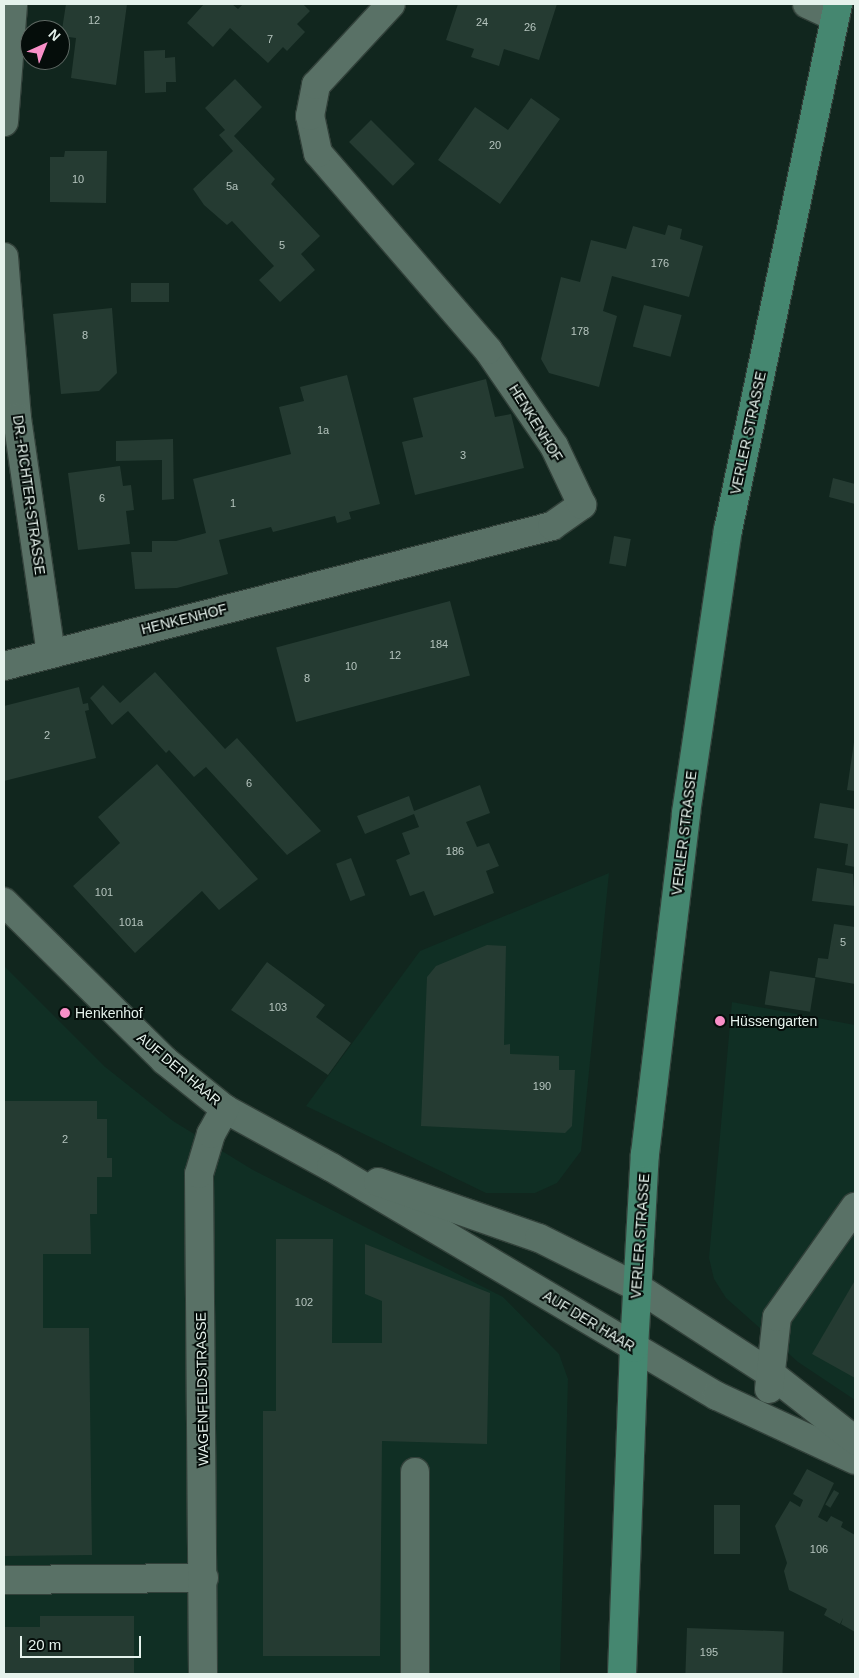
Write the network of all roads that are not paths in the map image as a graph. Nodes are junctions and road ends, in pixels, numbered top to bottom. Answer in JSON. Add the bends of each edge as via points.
{"nodes":[{"id":1,"x":13,"y":4,"type":"edge"},
{"id":2,"x":391,"y":4,"type":"edge"},
{"id":3,"x":807,"y":4,"type":"edge"},
{"id":4,"x":836,"y":10,"type":"edge"},
{"id":5,"x":4,"y":122,"type":"edge"},
{"id":6,"x":4,"y":257,"type":"edge"},
{"id":7,"x":51,"y":654,"type":"junction"},
{"id":8,"x":4,"y":666,"type":"edge"},
{"id":9,"x":4,"y":902,"type":"edge"},
{"id":10,"x":225,"y":1109,"type":"junction"},
{"id":11,"x":331,"y":1167,"type":"junction"},
{"id":12,"x":855,"y":1207,"type":"edge"},
{"id":13,"x":637,"y":1286,"type":"junction"},
{"id":14,"x":634,"y":1348,"type":"junction"},
{"id":15,"x":771,"y":1374,"type":"junction"},
{"id":16,"x":765,"y":1418,"type":"junction"},
{"id":17,"x":855,"y":1440,"type":"edge"},
{"id":18,"x":855,"y":1460,"type":"edge"},
{"id":19,"x":415,"y":1472,"type":"dead end"},
{"id":20,"x":204,"y":1578,"type":"junction"},
{"id":21,"x":4,"y":1580,"type":"edge"},
{"id":22,"x":203,"y":1674,"type":"edge"},
{"id":23,"x":415,"y":1674,"type":"edge"},
{"id":24,"x":622,"y":1674,"type":"edge"}],
"edges":[{"from":1,"to":5,"type":"street"},
{"from":2,"to":7,"type":"street","name":"HENKENHOF","via":[[316,85],[310,116],[318,153],[488,350],[554,446],[582,505],[552,526]]},
{"from":3,"to":4,"type":"street"},
{"from":4,"to":13,"type":"main road","name":"VERLER STRASSE","via":[[728,530],[686,813],[646,1154]]},
{"from":6,"to":7,"type":"street","name":"DR.-RICHTER-STRASSE","via":[[17,418]]},
{"from":7,"to":8,"type":"street"},
{"from":9,"to":10,"type":"street","name":"AUF DER HAAR","via":[[164,1060]]},
{"from":10,"to":11,"type":"street","name":"AUF DER HAAR"},
{"from":10,"to":20,"type":"street","name":"WAGENFELDSTRASSE","via":[[211,1134],[199,1174]]},
{"from":11,"to":13,"type":"street","name":"AUF DER HAAR","via":[[539,1238]]},
{"from":11,"to":14,"type":"street","name":"AUF DER HAAR"},
{"from":12,"to":15,"type":"street","via":[[777,1317]]},
{"from":13,"to":14,"type":"main road","name":"VERLER STRASSE"},
{"from":13,"to":15,"type":"street","name":"AUF DER HAAR"},
{"from":14,"to":16,"type":"street","name":"AUF DER HAAR","via":[[717,1396]]},
{"from":14,"to":24,"type":"main road","name":"VERLER STRASSE"},
{"from":15,"to":16,"type":"street"},
{"from":15,"to":17,"type":"street","name":"AUF DER HAAR"},
{"from":16,"to":18,"type":"street","name":"AUF DER HAAR"},
{"from":19,"to":23,"type":"street"},
{"from":20,"to":21,"type":"street"},
{"from":20,"to":22,"type":"street","name":"WAGENFELDSTRASSE"}]}
